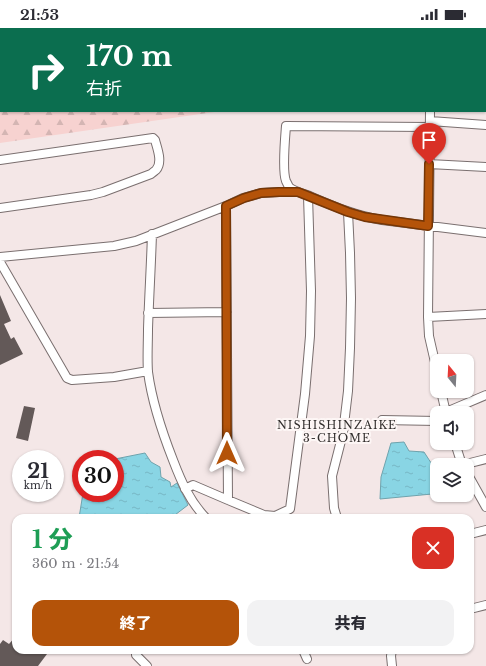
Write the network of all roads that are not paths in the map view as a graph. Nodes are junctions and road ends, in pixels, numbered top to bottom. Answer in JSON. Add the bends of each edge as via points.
{"nodes":[{"id":1,"x":430,"y":112,"type":"edge"},
{"id":2,"x":429,"y":124,"type":"junction"},
{"id":3,"x":486,"y":125,"type":"edge"},
{"id":4,"x":0,"y":160,"type":"edge"},
{"id":5,"x":429,"y":164,"type":"junction"},
{"id":6,"x":486,"y":167,"type":"edge"},
{"id":7,"x":298,"y":192,"type":"junction"},
{"id":8,"x":308,"y":196,"type":"junction"},
{"id":9,"x":226,"y":206,"type":"junction"},
{"id":10,"x":0,"y":208,"type":"edge"},
{"id":11,"x":348,"y":212,"type":"junction"},
{"id":12,"x":428,"y":226,"type":"junction"},
{"id":13,"x":486,"y":233,"type":"edge"},
{"id":14,"x":152,"y":234,"type":"junction"},
{"id":15,"x":0,"y":256,"type":"edge"},
{"id":16,"x":0,"y":262,"type":"edge"},
{"id":17,"x":227,"y":312,"type":"junction"},
{"id":18,"x":148,"y":313,"type":"junction"},
{"id":19,"x":486,"y":314,"type":"edge"},
{"id":20,"x":428,"y":317,"type":"junction"},
{"id":21,"x":434,"y":354,"type":"edge"},
{"id":22,"x":148,"y":371,"type":"junction"},
{"id":23,"x":486,"y":396,"type":"edge"},
{"id":24,"x":461,"y":406,"type":"edge"},
{"id":25,"x":382,"y":420,"type":"dead end"},
{"id":26,"x":430,"y":422,"type":"edge"},
{"id":27,"x":457,"y":450,"type":"edge"},
{"id":28,"x":486,"y":459,"type":"edge"},
{"id":29,"x":474,"y":486,"type":"edge"},
{"id":30,"x":185,"y":489,"type":"junction"},
{"id":31,"x":228,"y":500,"type":"junction"},
{"id":32,"x":486,"y":507,"type":"edge"},
{"id":33,"x":200,"y":514,"type":"edge"},
{"id":34,"x":262,"y":514,"type":"edge"},
{"id":35,"x":281,"y":514,"type":"edge"},
{"id":36,"x":336,"y":514,"type":"edge"},
{"id":37,"x":486,"y":530,"type":"edge"},
{"id":38,"x":474,"y":533,"type":"edge"},
{"id":39,"x":486,"y":605,"type":"edge"},
{"id":40,"x":474,"y":608,"type":"edge"},
{"id":41,"x":136,"y":654,"type":"edge"},
{"id":42,"x":305,"y":654,"type":"edge"},
{"id":43,"x":391,"y":654,"type":"edge"},
{"id":44,"x":308,"y":659,"type":"dead end"},
{"id":45,"x":147,"y":666,"type":"edge"},
{"id":46,"x":392,"y":666,"type":"edge"}],
"edges":[{"from":1,"to":2,"type":"street"},
{"from":2,"to":3,"type":"street"},
{"from":2,"to":5,"type":"street"},
{"from":2,"to":7,"type":"street","via":[[286,126],[284,173],[289,187]]},
{"from":4,"to":10,"type":"street","via":[[152,138],[160,157],[157,169],[151,174],[103,192]]},
{"from":5,"to":6,"type":"street"},
{"from":5,"to":12,"type":"street"},
{"from":7,"to":8,"type":"street"},
{"from":7,"to":9,"type":"street","via":[[261,193]]},
{"from":8,"to":11,"type":"street"},
{"from":8,"to":35,"type":"street","via":[[310,336],[290,510]]},
{"from":9,"to":14,"type":"street"},
{"from":9,"to":17,"type":"street"},
{"from":11,"to":12,"type":"street"},
{"from":11,"to":36,"type":"street","via":[[350,348],[343,433],[332,476]]},
{"from":12,"to":13,"type":"street"},
{"from":12,"to":20,"type":"street"},
{"from":14,"to":15,"type":"street","via":[[114,246]]},
{"from":14,"to":18,"type":"street"},
{"from":16,"to":22,"type":"street","via":[[67,378],[72,380],[114,377]]},
{"from":17,"to":18,"type":"street"},
{"from":17,"to":31,"type":"street"},
{"from":18,"to":22,"type":"street"},
{"from":19,"to":20,"type":"street"},
{"from":20,"to":21,"type":"street"},
{"from":22,"to":30,"type":"street","via":[[166,443]]},
{"from":23,"to":24,"type":"street"},
{"from":25,"to":26,"type":"street"},
{"from":27,"to":28,"type":"street","via":[[462,465]]},
{"from":29,"to":32,"type":"street"},
{"from":30,"to":31,"type":"street","via":[[193,485]]},
{"from":30,"to":33,"type":"street"},
{"from":31,"to":34,"type":"street"},
{"from":37,"to":38,"type":"street"},
{"from":39,"to":40,"type":"street"},
{"from":41,"to":45,"type":"street"},
{"from":42,"to":44,"type":"street"},
{"from":43,"to":46,"type":"street"}]}
